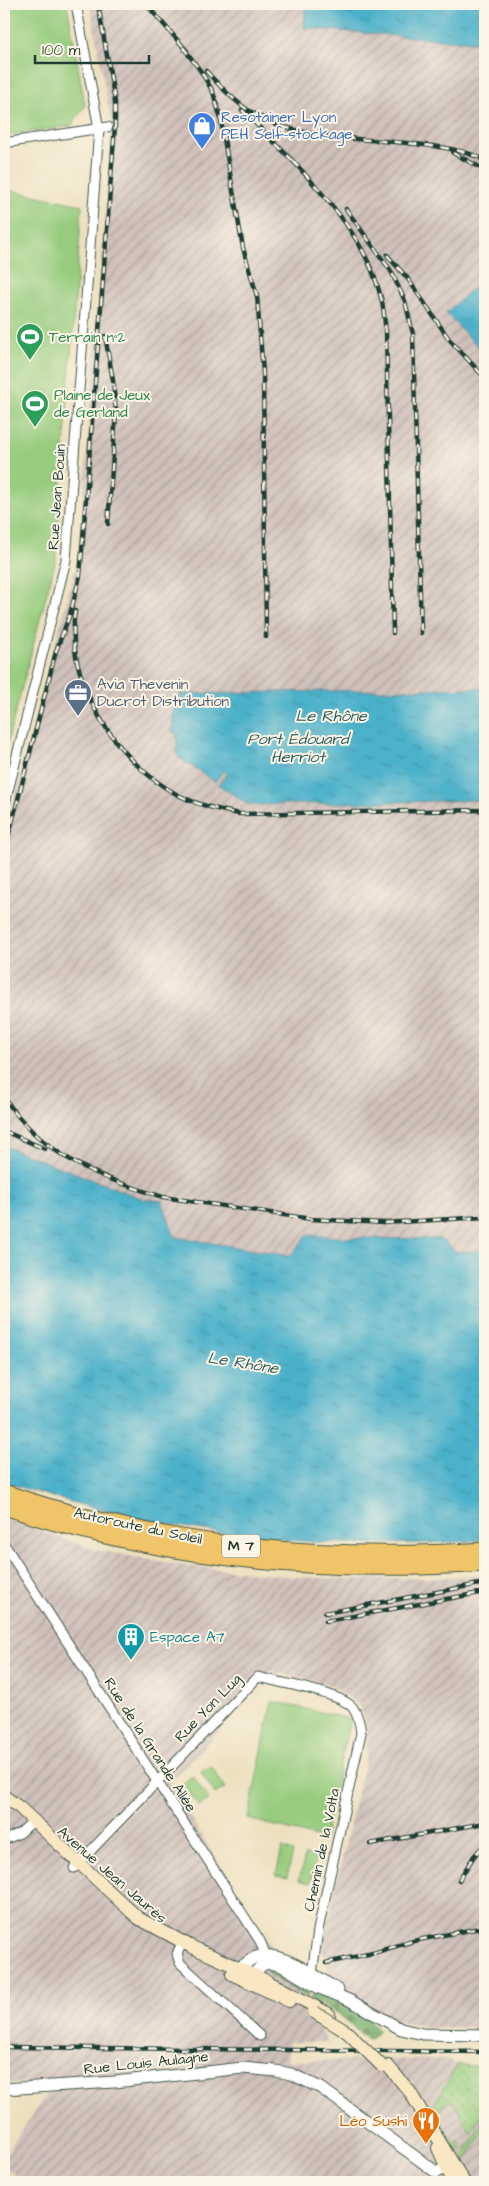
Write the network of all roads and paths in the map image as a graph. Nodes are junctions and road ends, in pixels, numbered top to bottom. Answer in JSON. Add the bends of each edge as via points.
{"nodes":[{"id":1,"x":76,"y":4,"type":"edge"},
{"id":2,"x":103,"y":128,"type":"junction"},
{"id":3,"x":4,"y":143,"type":"edge"},
{"id":4,"x":4,"y":807,"type":"edge"},
{"id":5,"x":4,"y":1492,"type":"edge"},
{"id":6,"x":4,"y":1509,"type":"edge"},
{"id":7,"x":4,"y":1544,"type":"edge"},
{"id":8,"x":485,"y":1550,"type":"edge"},
{"id":9,"x":485,"y":1564,"type":"edge"},
{"id":10,"x":258,"y":1677,"type":"joint"},
{"id":11,"x":157,"y":1782,"type":"junction"},
{"id":12,"x":6,"y":1798,"type":"edge"},
{"id":13,"x":31,"y":1823,"type":"junction"},
{"id":14,"x":4,"y":1840,"type":"edge"},
{"id":15,"x":76,"y":1866,"type":"junction"},
{"id":16,"x":189,"y":1950,"type":"junction"},
{"id":17,"x":267,"y":1959,"type":"junction"},
{"id":18,"x":287,"y":1970,"type":"junction"},
{"id":19,"x":247,"y":1973,"type":"junction"},
{"id":20,"x":312,"y":1974,"type":"junction"},
{"id":21,"x":349,"y":2000,"type":"junction"},
{"id":22,"x":485,"y":2035,"type":"edge"},
{"id":23,"x":260,"y":2036,"type":"dead end"},
{"id":24,"x":4,"y":2089,"type":"edge"},
{"id":25,"x":450,"y":2167,"type":"junction"},
{"id":26,"x":453,"y":2182,"type":"edge"},
{"id":27,"x":464,"y":2182,"type":"edge"}],
"edges":[{"from":1,"to":2,"type":"street","name":"Rue Jean Bouin"},
{"from":2,"to":3,"type":"street"},
{"from":2,"to":4,"type":"street","name":"Rue Jean Bouin","via":[[66,560]]},
{"from":5,"to":8,"type":"highway","name":"Autoroute du Soleil","number":"M 7","via":[[128,1527],[247,1546],[344,1554]]},
{"from":6,"to":9,"type":"highway","name":"Autoroute du Soleil","number":"M 7","via":[[154,1548],[250,1562],[345,1569]]},
{"from":7,"to":11,"type":"street","name":"Rue de la Grande Allée"},
{"from":10,"to":11,"type":"street","name":"Rue Yon Lug"},
{"from":10,"to":20,"type":"street","name":"Chemin de la Volta","via":[[338,1697],[352,1706],[362,1733],[318,1930]]},
{"from":11,"to":15,"type":"street","name":"Rue Yon Lug"},
{"from":11,"to":17,"type":"street","name":"Rue de la Grande Allée","via":[[260,1941]]},
{"from":12,"to":13,"type":"main road","name":"Avenue Jean Jaurès"},
{"from":13,"to":14,"type":"street","via":[[20,1833]]},
{"from":13,"to":15,"type":"main road","name":"Avenue Jean Jaurès"},
{"from":15,"to":16,"type":"main road","name":"Avenue Jean Jaurès","via":[[138,1918]]},
{"from":16,"to":19,"type":"main road","name":"Avenue Jean Jaurès"},
{"from":16,"to":19,"type":"main road","name":"Avenue Jean Jaurès"},
{"from":16,"to":23,"type":"street","via":[[177,1954],[180,1963]]},
{"from":17,"to":18,"type":"street"},
{"from":17,"to":19,"type":"street"},
{"from":17,"to":20,"type":"street","via":[[288,1962]]},
{"from":18,"to":20,"type":"street","via":[[308,1978]]},
{"from":18,"to":21,"type":"street"},
{"from":19,"to":25,"type":"main road","name":"Avenue Jean Jaurès","via":[[356,2034],[410,2092]]},
{"from":20,"to":21,"type":"street"},
{"from":21,"to":22,"type":"street","via":[[394,2027],[407,2031]]},
{"from":24,"to":25,"type":"street","name":"Rue Louis Aulagne","via":[[114,2082],[243,2068],[291,2074],[328,2092],[436,2172]]},
{"from":25,"to":26,"type":"main road"},
{"from":25,"to":27,"type":"main road"}]}
